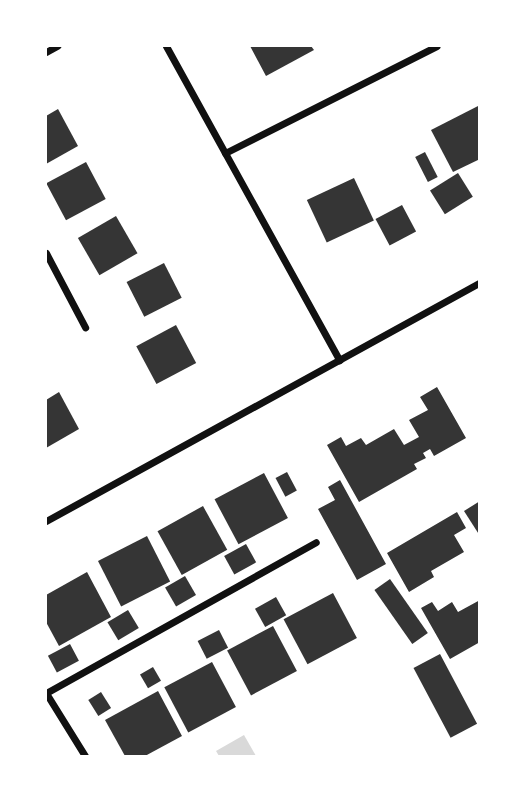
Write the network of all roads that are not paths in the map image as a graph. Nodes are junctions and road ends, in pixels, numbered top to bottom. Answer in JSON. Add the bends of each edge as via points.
{"nodes":[{"id":1,"x":57,"y":46,"type":"edge"},
{"id":2,"x":166,"y":46,"type":"edge"},
{"id":3,"x":437,"y":46,"type":"edge"},
{"id":4,"x":46,"y":52,"type":"edge"},
{"id":5,"x":225,"y":153,"type":"junction"},
{"id":6,"x":46,"y":253,"type":"edge"},
{"id":7,"x":480,"y":282,"type":"edge"},
{"id":8,"x":85,"y":327,"type":"dead end"},
{"id":9,"x":339,"y":360,"type":"junction"},
{"id":10,"x":46,"y":521,"type":"edge"},
{"id":11,"x":316,"y":542,"type":"dead end"},
{"id":12,"x":46,"y":692,"type":"edge"},
{"id":13,"x":85,"y":757,"type":"edge"}],
"edges":[{"from":1,"to":4,"type":"street"},
{"from":2,"to":5,"type":"street"},
{"from":3,"to":5,"type":"street"},
{"from":5,"to":9,"type":"street"},
{"from":6,"to":8,"type":"street"},
{"from":7,"to":9,"type":"street"},
{"from":9,"to":10,"type":"street"},
{"from":11,"to":12,"type":"street"},
{"from":12,"to":13,"type":"street"}]}
